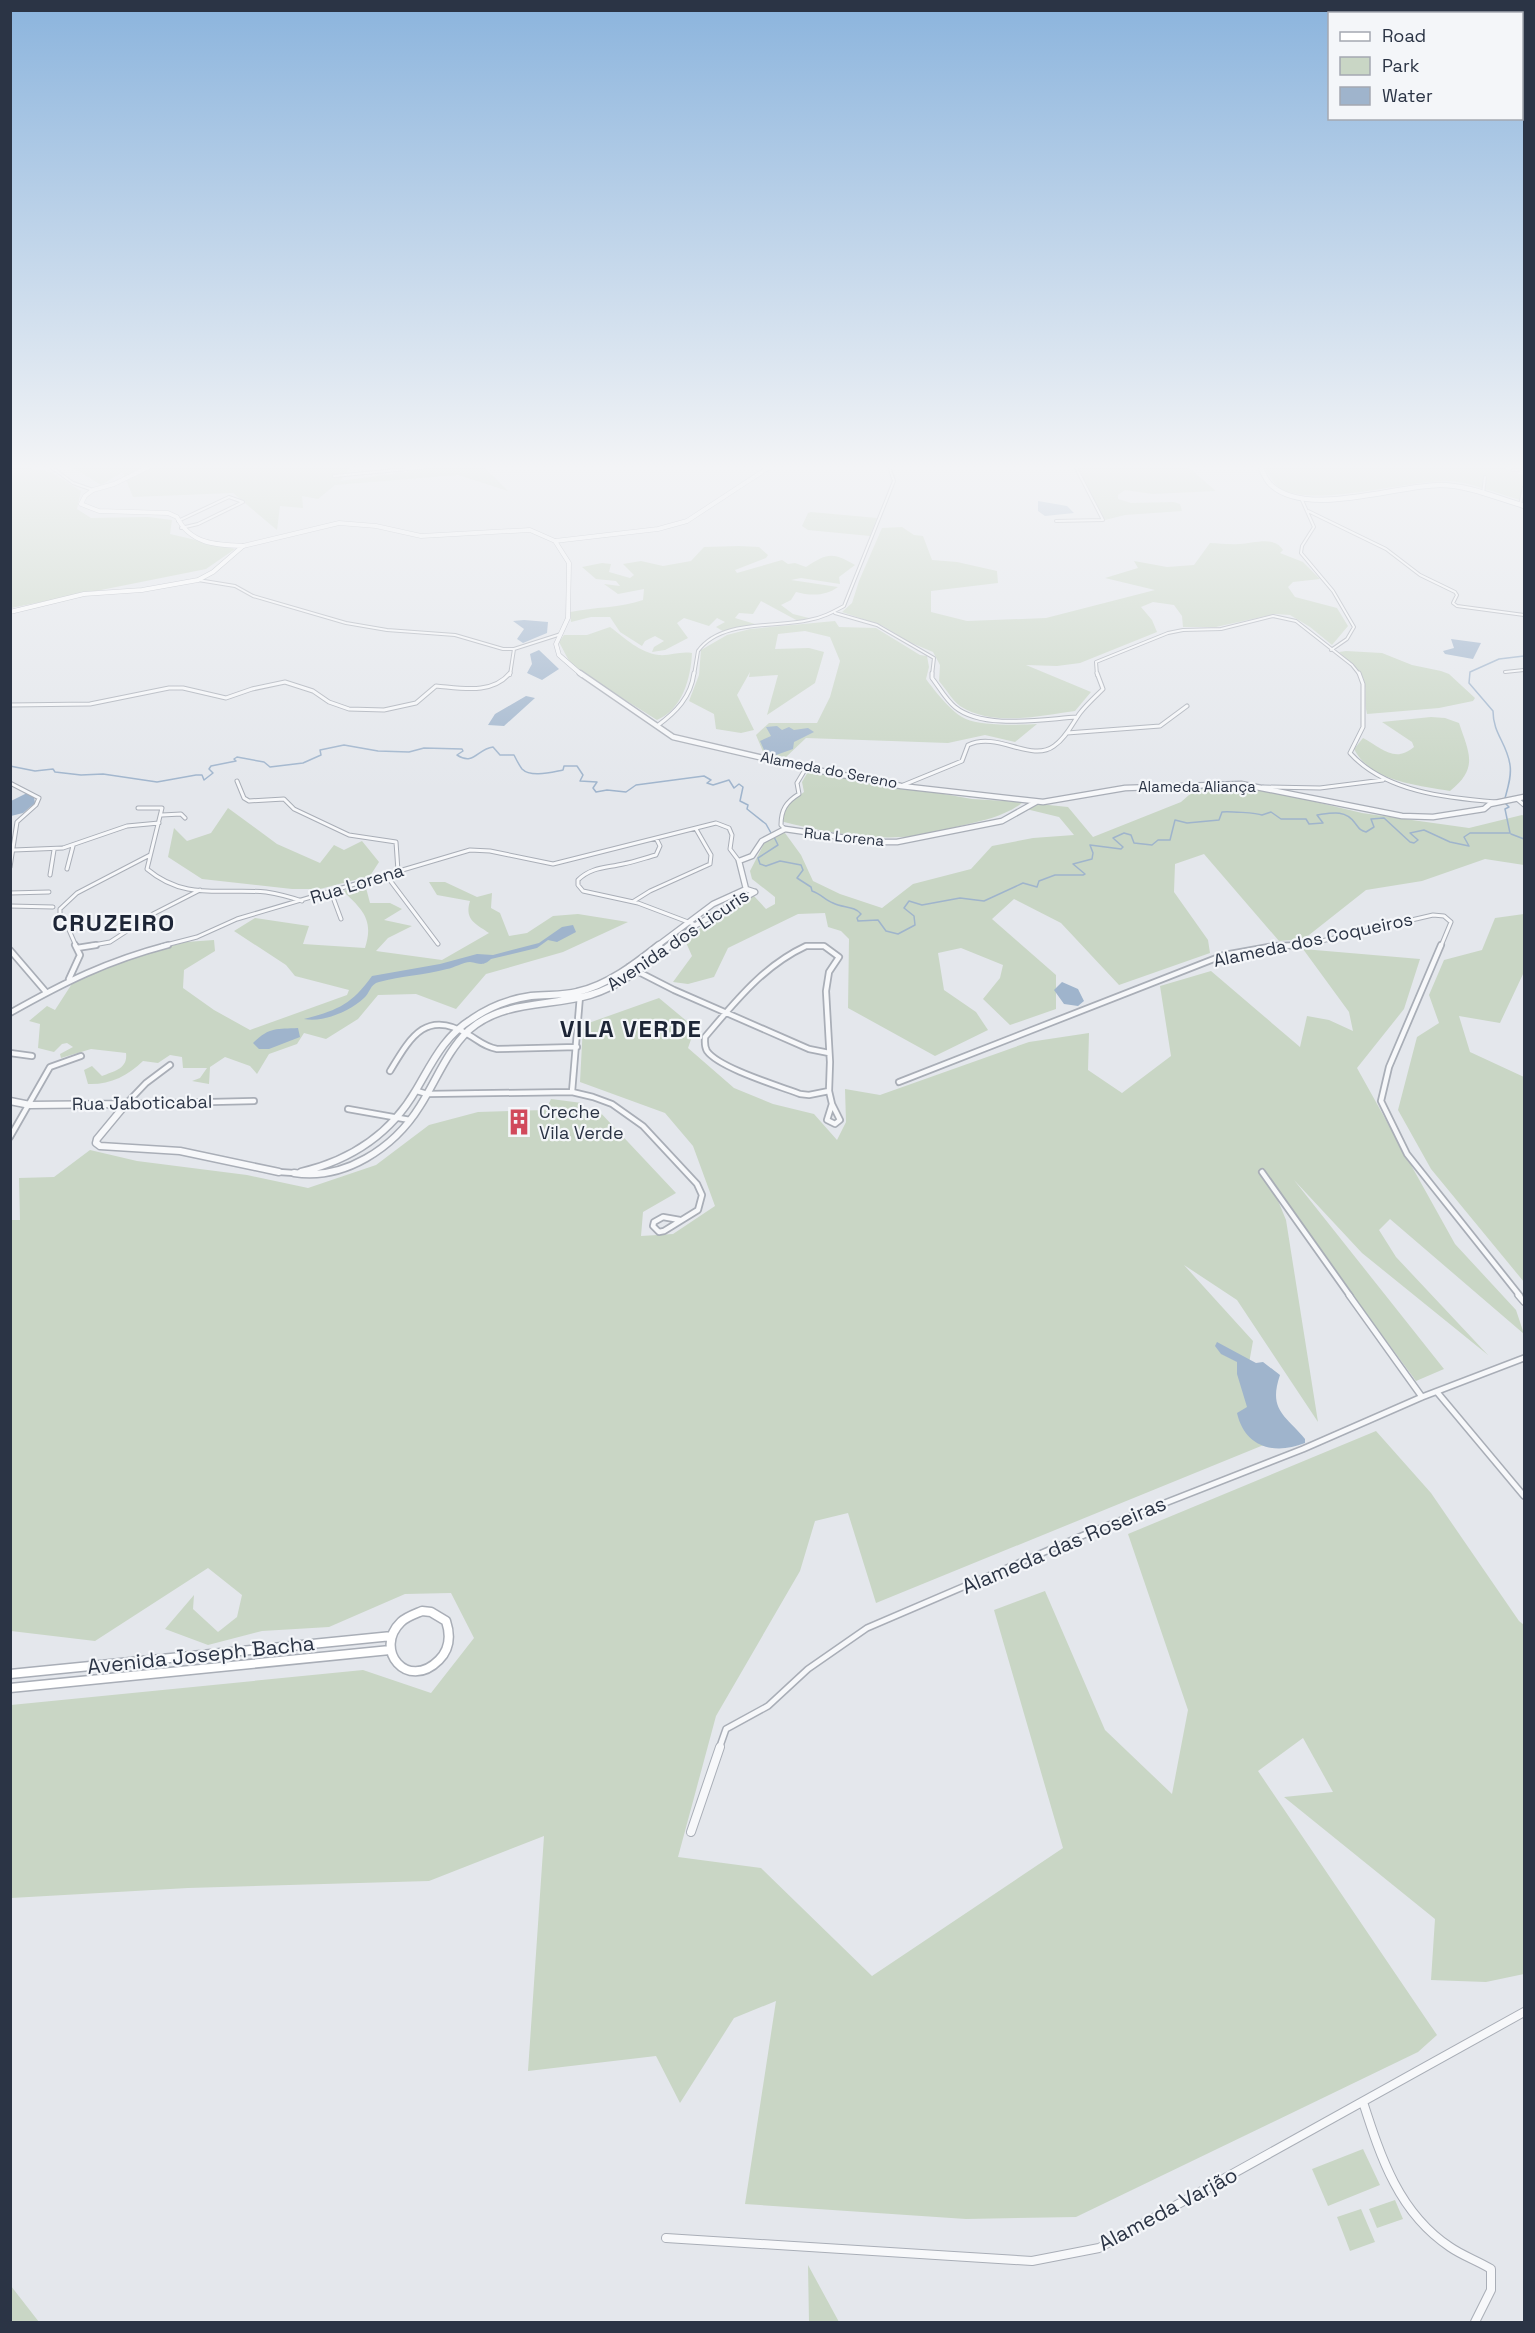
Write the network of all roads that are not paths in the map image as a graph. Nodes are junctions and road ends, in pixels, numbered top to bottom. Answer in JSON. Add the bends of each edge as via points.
{"nodes":[{"id":1,"x":211,"y":573,"type":"edge"},
{"id":2,"x":569,"y":573,"type":"edge"},
{"id":3,"x":858,"y":573,"type":"edge"},
{"id":4,"x":1318,"y":573,"type":"edge"},
{"id":5,"x":1416,"y":573,"type":"edge"},
{"id":6,"x":198,"y":580,"type":"junction"},
{"id":7,"x":10,"y":612,"type":"edge"},
{"id":8,"x":835,"y":613,"type":"junction"},
{"id":9,"x":1524,"y":615,"type":"edge"},
{"id":10,"x":561,"y":634,"type":"junction"},
{"id":11,"x":514,"y":649,"type":"junction"},
{"id":12,"x":1331,"y":650,"type":"junction"},
{"id":13,"x":1524,"y":670,"type":"edge"},
{"id":14,"x":1504,"y":672,"type":"dead end"},
{"id":15,"x":10,"y":705,"type":"edge"},
{"id":16,"x":1187,"y":706,"type":"dead end"},
{"id":17,"x":1077,"y":717,"type":"junction"},
{"id":18,"x":657,"y":726,"type":"junction"},
{"id":19,"x":1067,"y":733,"type":"junction"},
{"id":20,"x":806,"y":768,"type":"junction"},
{"id":21,"x":1383,"y":780,"type":"junction"},
{"id":22,"x":237,"y":781,"type":"dead end"},
{"id":23,"x":10,"y":783,"type":"edge"},
{"id":24,"x":901,"y":786,"type":"junction"},
{"id":25,"x":1263,"y":787,"type":"junction"},
{"id":26,"x":1524,"y":797,"type":"edge"},
{"id":27,"x":1515,"y":800,"type":"junction"},
{"id":28,"x":1037,"y":801,"type":"junction"},
{"id":29,"x":1502,"y":802,"type":"junction"},
{"id":30,"x":1524,"y":805,"type":"edge"},
{"id":31,"x":138,"y":808,"type":"dead end"},
{"id":32,"x":162,"y":815,"type":"junction"},
{"id":33,"x":185,"y":818,"type":"dead end"},
{"id":34,"x":159,"y":823,"type":"junction"},
{"id":35,"x":696,"y":829,"type":"junction"},
{"id":36,"x":785,"y":829,"type":"junction"},
{"id":37,"x":656,"y":838,"type":"junction"},
{"id":38,"x":73,"y":846,"type":"junction"},
{"id":39,"x":14,"y":850,"type":"junction"},
{"id":40,"x":54,"y":850,"type":"junction"},
{"id":41,"x":150,"y":855,"type":"junction"},
{"id":42,"x":739,"y":861,"type":"junction"},
{"id":43,"x":10,"y":867,"type":"edge"},
{"id":44,"x":67,"y":869,"type":"dead end"},
{"id":45,"x":398,"y":871,"type":"junction"},
{"id":46,"x":50,"y":875,"type":"dead end"},
{"id":47,"x":386,"y":875,"type":"junction"},
{"id":48,"x":746,"y":889,"type":"junction"},
{"id":49,"x":200,"y":890,"type":"junction"},
{"id":50,"x":10,"y":892,"type":"edge"},
{"id":51,"x":49,"y":892,"type":"dead end"},
{"id":52,"x":331,"y":892,"type":"junction"},
{"id":53,"x":302,"y":901,"type":"junction"},
{"id":54,"x":634,"y":901,"type":"junction"},
{"id":55,"x":10,"y":906,"type":"edge"},
{"id":56,"x":52,"y":907,"type":"dead end"},
{"id":57,"x":60,"y":914,"type":"dead end"},
{"id":58,"x":341,"y":919,"type":"dead end"},
{"id":59,"x":688,"y":922,"type":"junction"},
{"id":60,"x":696,"y":925,"type":"junction"},
{"id":61,"x":69,"y":930,"type":"dead end"},
{"id":62,"x":438,"y":944,"type":"dead end"},
{"id":63,"x":77,"y":948,"type":"junction"},
{"id":64,"x":10,"y":950,"type":"edge"},
{"id":65,"x":629,"y":967,"type":"junction"},
{"id":66,"x":636,"y":971,"type":"junction"},
{"id":67,"x":69,"y":979,"type":"junction"},
{"id":68,"x":46,"y":992,"type":"junction"},
{"id":69,"x":580,"y":995,"type":"junction"},
{"id":70,"x":727,"y":1012,"type":"junction"},
{"id":71,"x":10,"y":1013,"type":"edge"},
{"id":72,"x":458,"y":1029,"type":"junction"},
{"id":73,"x":467,"y":1033,"type":"junction"},
{"id":74,"x":578,"y":1047,"type":"junction"},
{"id":75,"x":10,"y":1053,"type":"edge"},
{"id":76,"x":829,"y":1053,"type":"junction"},
{"id":77,"x":32,"y":1056,"type":"dead end"},
{"id":78,"x":81,"y":1056,"type":"dead end"},
{"id":79,"x":170,"y":1065,"type":"dead end"},
{"id":80,"x":390,"y":1071,"type":"dead end"},
{"id":81,"x":899,"y":1082,"type":"dead end"},
{"id":82,"x":417,"y":1091,"type":"junction"},
{"id":83,"x":829,"y":1091,"type":"junction"},
{"id":84,"x":572,"y":1092,"type":"junction"},
{"id":85,"x":428,"y":1094,"type":"junction"},
{"id":86,"x":10,"y":1101,"type":"edge"},
{"id":87,"x":254,"y":1101,"type":"dead end"},
{"id":88,"x":126,"y":1104,"type":"junction"},
{"id":89,"x":832,"y":1104,"type":"dead end"},
{"id":90,"x":30,"y":1105,"type":"junction"},
{"id":91,"x":348,"y":1110,"type":"dead end"},
{"id":92,"x":399,"y":1118,"type":"junction"},
{"id":93,"x":411,"y":1120,"type":"junction"},
{"id":94,"x":10,"y":1137,"type":"edge"},
{"id":95,"x":279,"y":1172,"type":"joint"},
{"id":96,"x":1262,"y":1172,"type":"dead end"},
{"id":97,"x":294,"y":1173,"type":"junction"},
{"id":98,"x":680,"y":1220,"type":"junction"},
{"id":99,"x":1524,"y":1302,"type":"edge"},
{"id":100,"x":1524,"y":1358,"type":"edge"},
{"id":101,"x":1437,"y":1392,"type":"junction"},
{"id":102,"x":1422,"y":1397,"type":"junction"},
{"id":103,"x":1524,"y":1496,"type":"edge"},
{"id":104,"x":392,"y":1636,"type":"junction"},
{"id":105,"x":390,"y":1650,"type":"junction"},
{"id":106,"x":10,"y":1674,"type":"edge"},
{"id":107,"x":10,"y":1688,"type":"edge"},
{"id":108,"x":692,"y":1832,"type":"dead end"},
{"id":109,"x":1524,"y":2012,"type":"edge"},
{"id":110,"x":1363,"y":2102,"type":"junction"},
{"id":111,"x":666,"y":2238,"type":"dead end"},
{"id":112,"x":1475,"y":2322,"type":"edge"}],
"edges":[{"from":1,"to":6,"type":"main road"},
{"from":2,"to":10,"type":"street","name":"Alameda do Sereno","via":[[568,618]]},
{"from":3,"to":8,"type":"street","via":[[847,602]]},
{"from":4,"to":12,"type":"street","via":[[1354,627],[1347,639]]},
{"from":5,"to":9,"type":"street","via":[[1455,592],[1453,603],[1457,606]]},
{"from":6,"to":7,"type":"main road","via":[[142,590],[90,593]]},
{"from":6,"to":11,"type":"street","via":[[235,586],[254,596],[346,623],[455,635]]},
{"from":8,"to":17,"type":"street","via":[[876,626],[930,655],[932,678],[951,703],[967,715],[1005,721]]},
{"from":8,"to":18,"type":"street","via":[[815,621],[741,629],[702,645],[681,708]]},
{"from":10,"to":11,"type":"street"},
{"from":10,"to":18,"type":"street","name":"Alameda do Sereno","via":[[556,649],[566,662]]},
{"from":11,"to":15,"type":"street","via":[[510,675],[497,684],[475,689],[436,686],[416,703],[384,710],[349,709],[285,682],[226,698],[169,688],[90,704]]},
{"from":12,"to":17,"type":"street","name":"Alameda do Sereno","via":[[1286,617],[1273,616],[1221,629],[1168,633],[1096,662],[1103,689]]},
{"from":12,"to":21,"type":"street","name":"Alameda do Sereno","via":[[1352,665],[1363,681],[1363,730],[1350,753]]},
{"from":13,"to":14,"type":"street"},
{"from":16,"to":19,"type":"street","via":[[1160,726]]},
{"from":17,"to":19,"type":"street","name":"Alameda do Sereno"},
{"from":18,"to":20,"type":"street","name":"Alameda do Sereno","via":[[681,739]]},
{"from":19,"to":24,"type":"street","name":"Alameda do Sereno","via":[[1047,750],[979,740],[968,745],[966,755],[956,764]]},
{"from":20,"to":24,"type":"street","name":"Alameda do Sereno"},
{"from":20,"to":36,"type":"street","via":[[797,783],[799,794],[782,809],[781,825]]},
{"from":21,"to":25,"type":"street","via":[[1320,788]]},
{"from":21,"to":29,"type":"street","name":"Alameda do Sereno","via":[[1472,800]]},
{"from":22,"to":45,"type":"street","via":[[249,801],[284,799],[294,809],[349,835],[396,842]]},
{"from":23,"to":39,"type":"street","via":[[39,798],[17,822]]},
{"from":24,"to":28,"type":"street","name":"Alameda Aliança"},
{"from":25,"to":28,"type":"street","name":"Alameda Aliança","via":[[1224,784],[1125,788]]},
{"from":25,"to":29,"type":"street","name":"Alameda Aliança","via":[[1402,816],[1433,817],[1484,809]]},
{"from":26,"to":27,"type":"street","name":"Alameda Aliança"},
{"from":27,"to":29,"type":"street","name":"Alameda Aliança"},
{"from":27,"to":30,"type":"street"},
{"from":28,"to":36,"type":"street","name":"Rua Lorena","via":[[1002,820],[897,842]]},
{"from":31,"to":32,"type":"street","via":[[160,807]]},
{"from":32,"to":33,"type":"street","via":[[181,814]]},
{"from":32,"to":34,"type":"street"},
{"from":34,"to":38,"type":"street","via":[[108,831]]},
{"from":34,"to":41,"type":"street"},
{"from":35,"to":37,"type":"street","name":"Rua Lorena"},
{"from":35,"to":42,"type":"street","name":"Rua Lorena","via":[[716,823],[729,828],[730,849]]},
{"from":35,"to":54,"type":"street","via":[[711,855],[710,864]]},
{"from":36,"to":42,"type":"street","name":"Rua Lorena","via":[[762,841],[752,856]]},
{"from":37,"to":45,"type":"street","name":"Rua Lorena","via":[[556,864],[478,849]]},
{"from":37,"to":54,"type":"street","via":[[660,851],[656,855],[599,867],[578,880],[583,891]]},
{"from":38,"to":40,"type":"street"},
{"from":38,"to":44,"type":"street"},
{"from":39,"to":40,"type":"street"},
{"from":39,"to":43,"type":"street"},
{"from":40,"to":46,"type":"street"},
{"from":41,"to":49,"type":"street","via":[[147,869],[162,881]]},
{"from":41,"to":57,"type":"street","via":[[77,893],[60,909]]},
{"from":42,"to":48,"type":"street"},
{"from":45,"to":47,"type":"street","name":"Rua Lorena"},
{"from":47,"to":52,"type":"street","name":"Rua Lorena"},
{"from":47,"to":62,"type":"street"},
{"from":48,"to":59,"type":"street","name":"Avenida dos Licuris"},
{"from":48,"to":60,"type":"street","name":"Avenida dos Licuris","via":[[754,893]]},
{"from":49,"to":53,"type":"street","via":[[280,894]]},
{"from":49,"to":63,"type":"street","via":[[110,942]]},
{"from":50,"to":51,"type":"street"},
{"from":52,"to":53,"type":"street","name":"Rua Lorena"},
{"from":52,"to":58,"type":"street"},
{"from":53,"to":67,"type":"street","name":"Rua Lorena","via":[[237,919],[197,937],[128,955]]},
{"from":54,"to":59,"type":"street"},
{"from":55,"to":56,"type":"street"},
{"from":59,"to":60,"type":"street"},
{"from":59,"to":65,"type":"street","name":"Avenida dos Licuris"},
{"from":60,"to":66,"type":"street","name":"Avenida dos Licuris"},
{"from":61,"to":63,"type":"street"},
{"from":63,"to":67,"type":"street","via":[[80,955]]},
{"from":64,"to":68,"type":"street"},
{"from":65,"to":66,"type":"street"},
{"from":65,"to":69,"type":"street","name":"Avenida dos Licuris"},
{"from":66,"to":69,"type":"street","name":"Avenida dos Licuris","via":[[608,988]]},
{"from":66,"to":70,"type":"street"},
{"from":67,"to":68,"type":"street","name":"Rua Lorena"},
{"from":68,"to":71,"type":"street","name":"Rua Lorena"},
{"from":69,"to":72,"type":"street","name":"Avenida dos Licuris","via":[[529,996],[506,1002],[473,1017]]},
{"from":69,"to":73,"type":"street","name":"Avenida dos Licuris","via":[[514,1008],[480,1022]]},
{"from":69,"to":74,"type":"street"},
{"from":70,"to":76,"type":"street","via":[[809,1049]]},
{"from":70,"to":76,"type":"street","via":[[772,963],[812,944],[832,948],[839,957],[829,972],[826,991]]},
{"from":70,"to":83,"type":"street","via":[[705,1037],[708,1053],[800,1094]]},
{"from":72,"to":73,"type":"street"},
{"from":72,"to":80,"type":"street","via":[[437,1023],[425,1025]]},
{"from":72,"to":82,"type":"street","name":"Avenida dos Licuris","via":[[439,1050]]},
{"from":73,"to":74,"type":"street","via":[[487,1048]]},
{"from":73,"to":85,"type":"street","name":"Avenida dos Licuris","via":[[451,1050]]},
{"from":74,"to":84,"type":"street"},
{"from":75,"to":77,"type":"street"},
{"from":76,"to":83,"type":"street"},
{"from":78,"to":90,"type":"street","via":[[50,1066]]},
{"from":79,"to":88,"type":"street"},
{"from":81,"to":99,"type":"street","name":"Alameda dos Coqueiros","via":[[1224,955],[1274,946],[1300,946],[1433,915],[1444,916],[1451,922],[1389,1067],[1381,1101],[1407,1154]]},
{"from":82,"to":85,"type":"street"},
{"from":82,"to":92,"type":"street","name":"Avenida dos Licuris"},
{"from":83,"to":89,"type":"street"},
{"from":84,"to":85,"type":"street"},
{"from":84,"to":98,"type":"street","via":[[638,1118],[697,1184],[701,1206]]},
{"from":85,"to":93,"type":"street","name":"Avenida dos Licuris"},
{"from":86,"to":90,"type":"street","name":"Rua Jaboticabal"},
{"from":87,"to":88,"type":"street","name":"Rua Jaboticabal"},
{"from":88,"to":90,"type":"street","name":"Rua Jaboticabal"},
{"from":88,"to":95,"type":"street","via":[[97,1139],[100,1146],[180,1151]]},
{"from":90,"to":94,"type":"street"},
{"from":91,"to":92,"type":"street"},
{"from":92,"to":93,"type":"street"},
{"from":92,"to":97,"type":"street","name":"Avenida dos Licuris","via":[[356,1153],[333,1164]]},
{"from":93,"to":97,"type":"street","name":"Avenida dos Licuris","via":[[380,1149],[350,1166],[313,1177]]},
{"from":95,"to":97,"type":"street","name":"Avenida dos Licuris"},
{"from":96,"to":102,"type":"street"},
{"from":98,"to":98,"type":"street","via":[[663,1217],[653,1226],[664,1231]]},
{"from":100,"to":101,"type":"street","name":"Alameda das Roseiras"},
{"from":101,"to":102,"type":"street","name":"Alameda das Roseiras"},
{"from":101,"to":103,"type":"street"},
{"from":102,"to":108,"type":"street","name":"Alameda das Roseiras","via":[[867,1628],[808,1669],[768,1706],[726,1729]]},
{"from":104,"to":105,"type":"main road"},
{"from":104,"to":105,"type":"main road","via":[[412,1614],[431,1612],[446,1621],[450,1639],[434,1666],[415,1672],[398,1666]]},
{"from":104,"to":106,"type":"main road","name":"Avenida Joseph Bacha"},
{"from":105,"to":107,"type":"main road","name":"Avenida Joseph Bacha"},
{"from":109,"to":110,"type":"street","name":"Alameda Varjão"},
{"from":110,"to":111,"type":"street","name":"Alameda Varjão","via":[[1088,2251],[1032,2261]]},
{"from":110,"to":112,"type":"street","via":[[1380,2159],[1402,2200],[1429,2231],[1491,2269],[1494,2276],[1489,2296]]}]}
